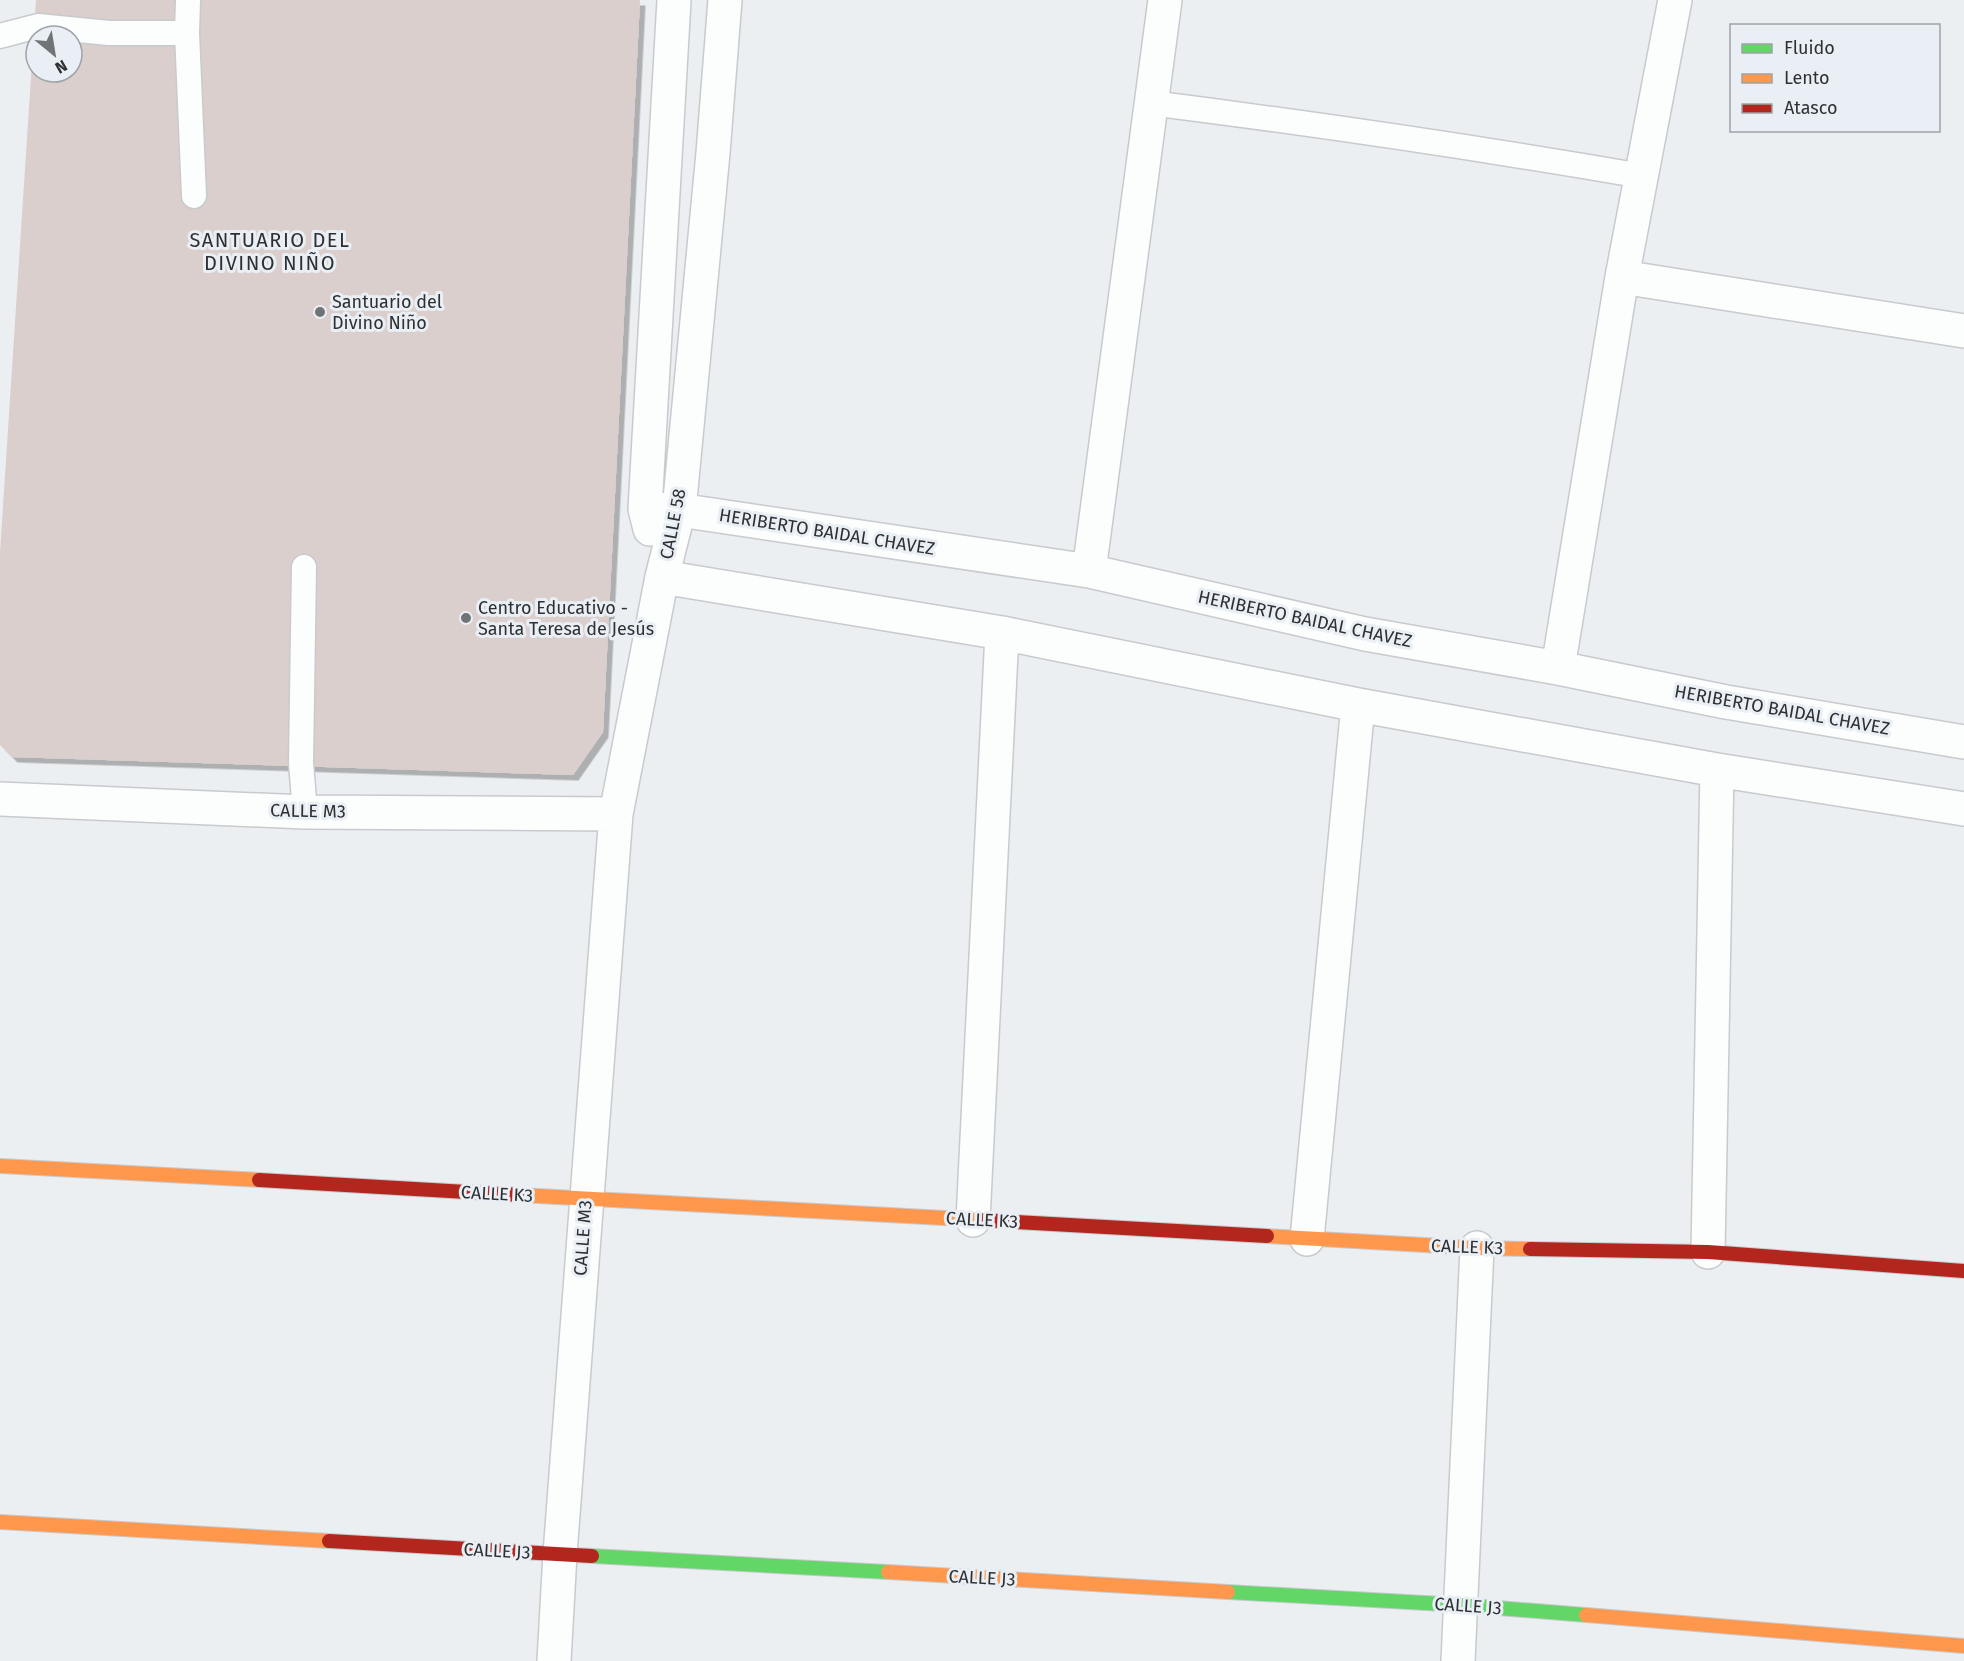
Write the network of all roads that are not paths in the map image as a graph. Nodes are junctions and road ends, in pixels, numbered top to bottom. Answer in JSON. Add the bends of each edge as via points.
{"nodes":[{"id":1,"x":188,"y":0,"type":"edge"},
{"id":2,"x":674,"y":0,"type":"edge"},
{"id":3,"x":724,"y":0,"type":"edge"},
{"id":4,"x":1165,"y":0,"type":"edge"},
{"id":5,"x":1675,"y":0,"type":"edge"},
{"id":6,"x":187,"y":33,"type":"junction"},
{"id":7,"x":0,"y":36,"type":"edge"},
{"id":8,"x":1151,"y":103,"type":"junction"},
{"id":9,"x":1642,"y":176,"type":"junction"},
{"id":10,"x":194,"y":196,"type":"dead end"},
{"id":11,"x":1622,"y":277,"type":"junction"},
{"id":12,"x":1964,"y":331,"type":"edge"},
{"id":13,"x":645,"y":509,"type":"junction"},
{"id":14,"x":679,"y":510,"type":"junction"},
{"id":15,"x":304,"y":567,"type":"dead end"},
{"id":16,"x":1089,"y":571,"type":"junction"},
{"id":17,"x":662,"y":577,"type":"junction"},
{"id":18,"x":1002,"y":633,"type":"junction"},
{"id":19,"x":1558,"y":668,"type":"junction"},
{"id":20,"x":1358,"y":705,"type":"junction"},
{"id":21,"x":1964,"y":742,"type":"edge"},
{"id":22,"x":1717,"y":770,"type":"junction"},
{"id":23,"x":0,"y":799,"type":"edge"},
{"id":24,"x":1964,"y":809,"type":"edge"},
{"id":25,"x":305,"y":812,"type":"junction"},
{"id":26,"x":616,"y":814,"type":"junction"},
{"id":27,"x":0,"y":1166,"type":"edge"},
{"id":28,"x":586,"y":1199,"type":"junction"},
{"id":29,"x":973,"y":1220,"type":"junction"},
{"id":30,"x":1307,"y":1239,"type":"junction"},
{"id":31,"x":1478,"y":1248,"type":"junction"},
{"id":32,"x":1708,"y":1252,"type":"junction"},
{"id":33,"x":1964,"y":1270,"type":"edge"},
{"id":34,"x":0,"y":1522,"type":"edge"},
{"id":35,"x":560,"y":1554,"type":"junction"},
{"id":36,"x":1461,"y":1605,"type":"junction"},
{"id":37,"x":1964,"y":1646,"type":"edge"},
{"id":38,"x":554,"y":1661,"type":"edge"},
{"id":39,"x":1458,"y":1661,"type":"edge"}],
"edges":[{"from":1,"to":6,"type":"lane"},
{"from":2,"to":13,"type":"street","name":"CALLE 58"},
{"from":3,"to":14,"type":"street","name":"CALLE 58"},
{"from":4,"to":8,"type":"street"},
{"from":5,"to":9,"type":"street"},
{"from":6,"to":7,"type":"lane","via":[[109,33],[38,26]]},
{"from":6,"to":10,"type":"lane"},
{"from":8,"to":9,"type":"lane","via":[[1476,148]]},
{"from":8,"to":16,"type":"street"},
{"from":9,"to":11,"type":"street"},
{"from":11,"to":12,"type":"street"},
{"from":11,"to":19,"type":"street"},
{"from":13,"to":14,"type":"street","name":"HERIBERTO BAIDAL CHAVEZ"},
{"from":13,"to":17,"type":"street","name":"CALLE 58"},
{"from":14,"to":16,"type":"street","name":"HERIBERTO BAIDAL CHAVEZ"},
{"from":14,"to":17,"type":"street","name":"CALLE 58"},
{"from":15,"to":25,"type":"lane","via":[[301,764]]},
{"from":16,"to":19,"type":"street","name":"HERIBERTO BAIDAL CHAVEZ","via":[[1365,634]]},
{"from":17,"to":18,"type":"street"},
{"from":17,"to":26,"type":"street","name":"CALLE M3"},
{"from":18,"to":20,"type":"street"},
{"from":18,"to":29,"type":"street"},
{"from":19,"to":21,"type":"street","name":"HERIBERTO BAIDAL CHAVEZ","via":[[1726,702]]},
{"from":20,"to":22,"type":"street"},
{"from":20,"to":30,"type":"street"},
{"from":22,"to":24,"type":"street"},
{"from":22,"to":32,"type":"street"},
{"from":23,"to":25,"type":"street","name":"CALLE M3"},
{"from":25,"to":26,"type":"street","name":"CALLE M3"},
{"from":26,"to":28,"type":"street","name":"CALLE M3"},
{"from":27,"to":28,"type":"street","name":"CALLE K3"},
{"from":28,"to":29,"type":"street","name":"CALLE K3"},
{"from":28,"to":35,"type":"street","name":"CALLE M3"},
{"from":29,"to":30,"type":"street","name":"CALLE K3"},
{"from":30,"to":31,"type":"street","name":"CALLE K3"},
{"from":31,"to":32,"type":"street","name":"CALLE K3"},
{"from":31,"to":36,"type":"street"},
{"from":32,"to":33,"type":"street","name":"CALLE K3"},
{"from":34,"to":35,"type":"street","name":"CALLE J3"},
{"from":35,"to":36,"type":"street","name":"CALLE J3"},
{"from":35,"to":38,"type":"street","name":"CALLE M3"},
{"from":36,"to":37,"type":"street","name":"CALLE J3"},
{"from":36,"to":39,"type":"street"}]}
